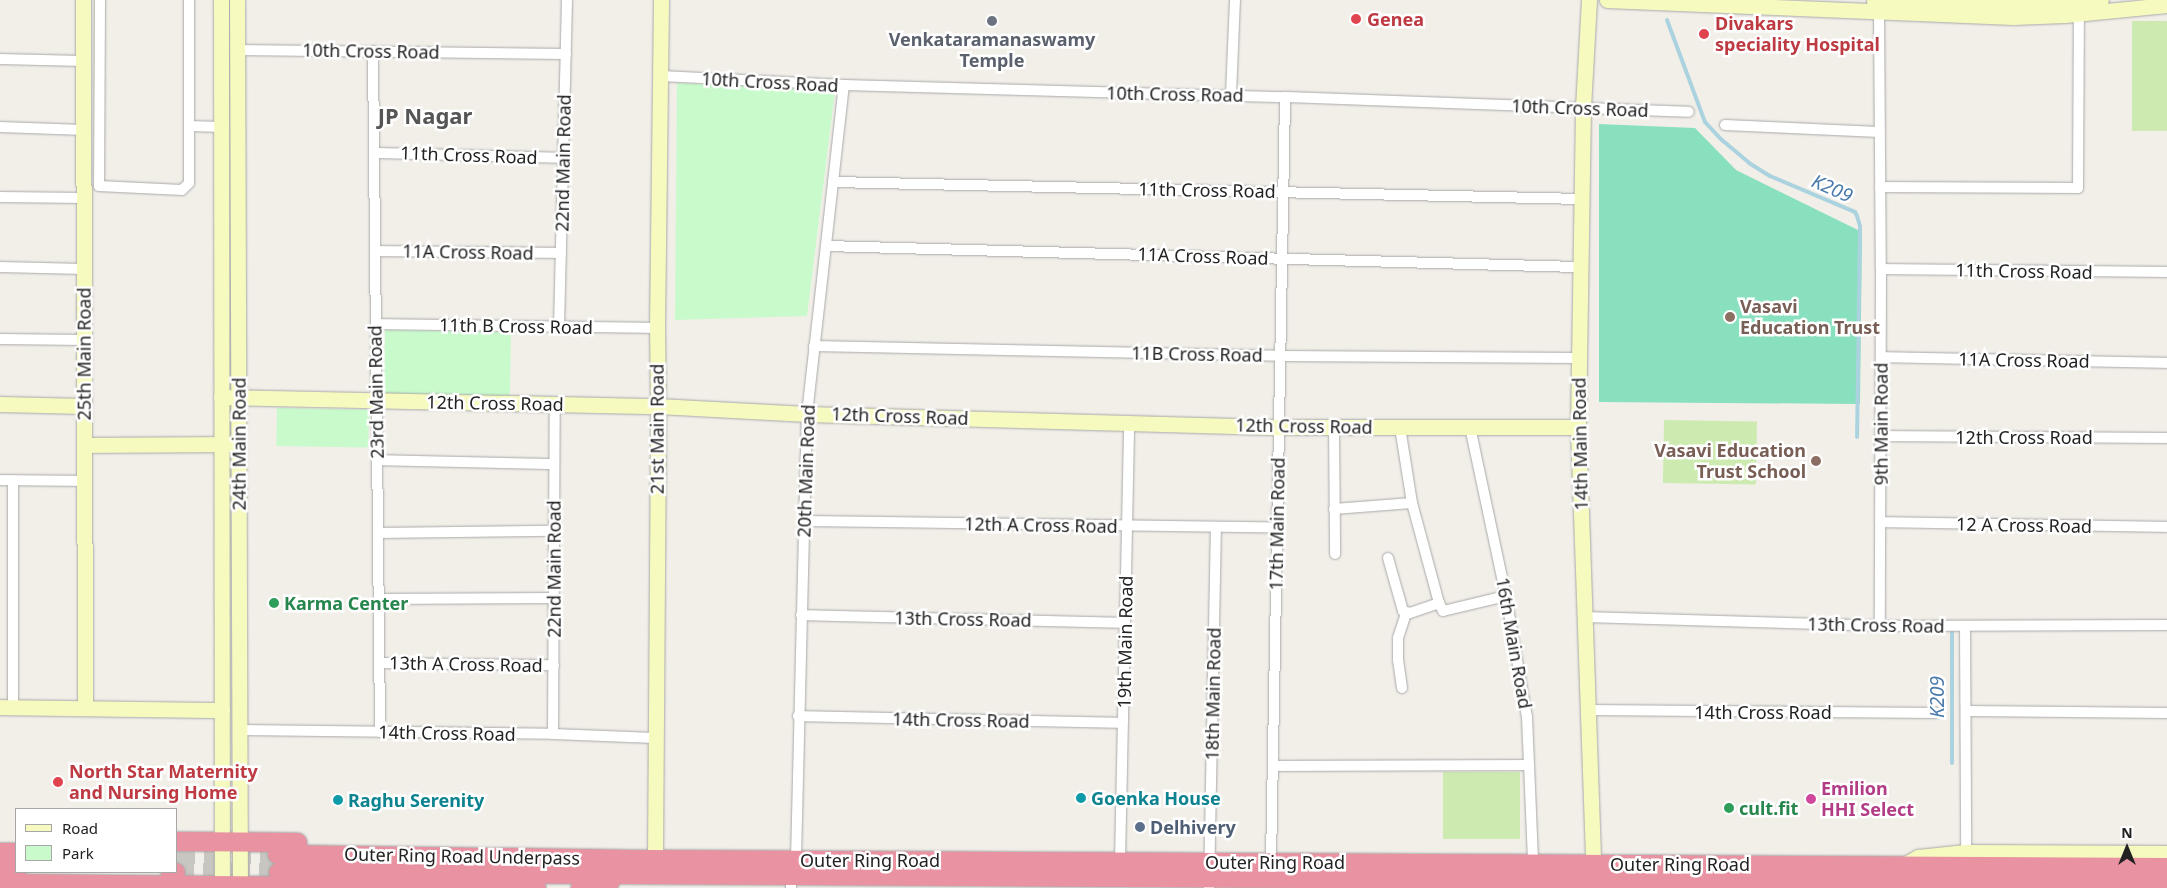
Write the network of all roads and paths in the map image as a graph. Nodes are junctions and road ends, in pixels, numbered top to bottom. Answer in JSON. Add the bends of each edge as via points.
{"nodes":[{"id":1,"x":83,"y":0,"type":"edge"},
{"id":2,"x":100,"y":0,"type":"edge"},
{"id":3,"x":189,"y":0,"type":"edge"},
{"id":4,"x":221,"y":0,"type":"edge"},
{"id":5,"x":237,"y":0,"type":"edge"},
{"id":6,"x":567,"y":0,"type":"edge"},
{"id":7,"x":661,"y":0,"type":"edge"},
{"id":8,"x":1234,"y":0,"type":"edge"},
{"id":9,"x":1589,"y":0,"type":"edge"},
{"id":10,"x":1607,"y":0,"type":"edge"},
{"id":11,"x":1848,"y":0,"type":"edge"},
{"id":12,"x":2101,"y":0,"type":"edge"},
{"id":13,"x":1878,"y":4,"type":"edge"},
{"id":14,"x":2167,"y":6,"type":"edge"},
{"id":15,"x":2080,"y":14,"type":"junction"},
{"id":16,"x":83,"y":41,"type":"junction"},
{"id":17,"x":100,"y":41,"type":"junction"},
{"id":18,"x":237,"y":50,"type":"junction"},
{"id":19,"x":373,"y":51,"type":"junction"},
{"id":20,"x":566,"y":54,"type":"junction"},
{"id":21,"x":0,"y":59,"type":"edge"},
{"id":22,"x":83,"y":60,"type":"junction"},
{"id":23,"x":661,"y":76,"type":"junction"},
{"id":24,"x":844,"y":86,"type":"junction"},
{"id":25,"x":1230,"y":95,"type":"junction"},
{"id":26,"x":1285,"y":97,"type":"junction"},
{"id":27,"x":1583,"y":108,"type":"junction"},
{"id":28,"x":1689,"y":112,"type":"dead end"},
{"id":29,"x":1725,"y":125,"type":"dead end"},
{"id":30,"x":189,"y":126,"type":"junction"},
{"id":31,"x":0,"y":127,"type":"edge"},
{"id":32,"x":221,"y":127,"type":"junction"},
{"id":33,"x":84,"y":130,"type":"junction"},
{"id":34,"x":1879,"y":132,"type":"junction"},
{"id":35,"x":374,"y":153,"type":"junction"},
{"id":36,"x":563,"y":158,"type":"junction"},
{"id":37,"x":833,"y":182,"type":"junction"},
{"id":38,"x":1880,"y":187,"type":"junction"},
{"id":39,"x":1283,"y":192,"type":"junction"},
{"id":40,"x":0,"y":197,"type":"edge"},
{"id":41,"x":84,"y":198,"type":"junction"},
{"id":42,"x":1582,"y":199,"type":"junction"},
{"id":43,"x":826,"y":246,"type":"junction"},
{"id":44,"x":375,"y":251,"type":"junction"},
{"id":45,"x":561,"y":253,"type":"junction"},
{"id":46,"x":1282,"y":258,"type":"junction"},
{"id":47,"x":0,"y":267,"type":"edge"},
{"id":48,"x":1580,"y":267,"type":"junction"},
{"id":49,"x":84,"y":269,"type":"junction"},
{"id":50,"x":1881,"y":269,"type":"junction"},
{"id":51,"x":2167,"y":272,"type":"edge"},
{"id":52,"x":376,"y":324,"type":"junction"},
{"id":53,"x":559,"y":327,"type":"junction"},
{"id":54,"x":657,"y":328,"type":"junction"},
{"id":55,"x":0,"y":339,"type":"edge"},
{"id":56,"x":84,"y":340,"type":"junction"},
{"id":57,"x":814,"y":346,"type":"junction"},
{"id":58,"x":1280,"y":356,"type":"junction"},
{"id":59,"x":1881,"y":357,"type":"junction"},
{"id":60,"x":1579,"y":358,"type":"junction"},
{"id":61,"x":2167,"y":363,"type":"edge"},
{"id":62,"x":222,"y":397,"type":"junction"},
{"id":63,"x":238,"y":397,"type":"junction"},
{"id":64,"x":376,"y":400,"type":"junction"},
{"id":65,"x":0,"y":404,"type":"edge"},
{"id":66,"x":555,"y":404,"type":"junction"},
{"id":67,"x":84,"y":406,"type":"junction"},
{"id":68,"x":658,"y":406,"type":"junction"},
{"id":69,"x":806,"y":414,"type":"junction"},
{"id":70,"x":1129,"y":422,"type":"junction"},
{"id":71,"x":1279,"y":427,"type":"junction"},
{"id":72,"x":1334,"y":427,"type":"junction"},
{"id":73,"x":1400,"y":427,"type":"junction"},
{"id":74,"x":1470,"y":427,"type":"junction"},
{"id":75,"x":1578,"y":427,"type":"junction"},
{"id":76,"x":1880,"y":436,"type":"junction"},
{"id":77,"x":2167,"y":438,"type":"edge"},
{"id":78,"x":239,"y":443,"type":"junction"},
{"id":79,"x":85,"y":444,"type":"junction"},
{"id":80,"x":222,"y":444,"type":"junction"},
{"id":81,"x":377,"y":460,"type":"junction"},
{"id":82,"x":554,"y":464,"type":"junction"},
{"id":83,"x":0,"y":480,"type":"edge"},
{"id":84,"x":13,"y":480,"type":"junction"},
{"id":85,"x":85,"y":481,"type":"junction"},
{"id":86,"x":1412,"y":503,"type":"junction"},
{"id":87,"x":1334,"y":509,"type":"junction"},
{"id":88,"x":804,"y":521,"type":"junction"},
{"id":89,"x":1880,"y":522,"type":"junction"},
{"id":90,"x":1127,"y":526,"type":"junction"},
{"id":91,"x":1216,"y":527,"type":"junction"},
{"id":92,"x":1277,"y":528,"type":"junction"},
{"id":93,"x":2167,"y":528,"type":"edge"},
{"id":94,"x":554,"y":531,"type":"junction"},
{"id":95,"x":378,"y":533,"type":"junction"},
{"id":96,"x":1335,"y":554,"type":"dead end"},
{"id":97,"x":1388,"y":558,"type":"dead end"},
{"id":98,"x":1506,"y":596,"type":"junction"},
{"id":99,"x":554,"y":598,"type":"junction"},
{"id":100,"x":379,"y":599,"type":"junction"},
{"id":101,"x":1439,"y":603,"type":"junction"},
{"id":102,"x":1406,"y":613,"type":"junction"},
{"id":103,"x":801,"y":615,"type":"junction"},
{"id":104,"x":1585,"y":617,"type":"junction"},
{"id":105,"x":1125,"y":623,"type":"junction"},
{"id":106,"x":2167,"y":625,"type":"edge"},
{"id":107,"x":1880,"y":626,"type":"junction"},
{"id":108,"x":1965,"y":626,"type":"junction"},
{"id":109,"x":379,"y":663,"type":"junction"},
{"id":110,"x":554,"y":665,"type":"junction"},
{"id":111,"x":1402,"y":688,"type":"dead end"},
{"id":112,"x":6,"y":707,"type":"edge"},
{"id":113,"x":85,"y":708,"type":"junction"},
{"id":114,"x":222,"y":710,"type":"junction"},
{"id":115,"x":1588,"y":710,"type":"junction"},
{"id":116,"x":1967,"y":711,"type":"junction"},
{"id":117,"x":1937,"y":713,"type":"dead end"},
{"id":118,"x":2167,"y":713,"type":"edge"},
{"id":119,"x":798,"y":716,"type":"junction"},
{"id":120,"x":1123,"y":723,"type":"junction"},
{"id":121,"x":240,"y":730,"type":"junction"},
{"id":122,"x":380,"y":732,"type":"junction"},
{"id":123,"x":553,"y":734,"type":"junction"},
{"id":124,"x":655,"y":738,"type":"junction"},
{"id":125,"x":1529,"y":765,"type":"junction"},
{"id":126,"x":1273,"y":766,"type":"junction"},
{"id":127,"x":0,"y":840,"type":"edge"},
{"id":128,"x":15,"y":840,"type":"edge"},
{"id":129,"x":232,"y":841,"type":"junction"},
{"id":130,"x":178,"y":842,"type":"edge"},
{"id":131,"x":0,"y":852,"type":"edge"},
{"id":132,"x":15,"y":852,"type":"edge"},
{"id":133,"x":1966,"y":852,"type":"junction"},
{"id":134,"x":2167,"y":852,"type":"edge"},
{"id":135,"x":1120,"y":861,"type":"junction"},
{"id":136,"x":1271,"y":862,"type":"junction"},
{"id":137,"x":278,"y":863,"type":"tunnel mouth"},
{"id":138,"x":1533,"y":863,"type":"junction"},
{"id":139,"x":650,"y":864,"type":"junction"},
{"id":140,"x":2167,"y":866,"type":"edge"},
{"id":141,"x":0,"y":870,"type":"edge"},
{"id":142,"x":15,"y":870,"type":"edge"},
{"id":143,"x":793,"y":874,"type":"edge"},
{"id":144,"x":1209,"y":876,"type":"edge"},
{"id":145,"x":1594,"y":877,"type":"edge"},
{"id":146,"x":1906,"y":878,"type":"edge"},
{"id":147,"x":0,"y":883,"type":"edge"},
{"id":148,"x":2167,"y":883,"type":"edge"},
{"id":149,"x":231,"y":887,"type":"edge"},
{"id":150,"x":536,"y":888,"type":"edge"},
{"id":151,"x":580,"y":888,"type":"edge"}],
"edges":[{"from":1,"to":16,"type":"street","name":"25th Main Road"},
{"from":2,"to":17,"type":"street"},
{"from":3,"to":30,"type":"street"},
{"from":4,"to":32,"type":"street","name":"24th Main Road"},
{"from":5,"to":18,"type":"street","name":"24th Main Road"},
{"from":6,"to":20,"type":"street","name":"22nd Main Road"},
{"from":7,"to":23,"type":"street","name":"21st Main Road"},
{"from":8,"to":25,"type":"street"},
{"from":9,"to":27,"type":"street","name":"14th Main Road"},
{"from":10,"to":13,"type":"street"},
{"from":11,"to":13,"type":"street"},
{"from":12,"to":13,"type":"street","via":[[2013,5]]},
{"from":13,"to":15,"type":"street","via":[[2014,17]]},
{"from":13,"to":34,"type":"street","name":"9th Main Road"},
{"from":14,"to":15,"type":"street"},
{"from":15,"to":38,"type":"street","via":[[2078,188]]},
{"from":16,"to":17,"type":"street"},
{"from":16,"to":22,"type":"street","name":"25th Main Road"},
{"from":17,"to":30,"type":"street","via":[[99,186],[182,190],[187,187]]},
{"from":18,"to":19,"type":"street","name":"10th Cross Road"},
{"from":18,"to":63,"type":"street","name":"24th Main Road"},
{"from":19,"to":20,"type":"street","name":"10th Cross Road"},
{"from":19,"to":35,"type":"street","name":"23rd Main Road"},
{"from":20,"to":36,"type":"street","name":"22nd Main Road"},
{"from":21,"to":22,"type":"street"},
{"from":22,"to":33,"type":"street","name":"25th Main Road"},
{"from":23,"to":24,"type":"street","name":"10th Cross Road"},
{"from":23,"to":54,"type":"street","name":"21st Main Road"},
{"from":24,"to":25,"type":"street","name":"10th Cross Road"},
{"from":24,"to":37,"type":"street","name":"20th Main Road"},
{"from":25,"to":26,"type":"street","name":"10th Cross Road"},
{"from":26,"to":27,"type":"street","name":"10th Cross Road"},
{"from":26,"to":39,"type":"street","name":"17th Main Road"},
{"from":27,"to":28,"type":"street","name":"10th Cross Road"},
{"from":27,"to":42,"type":"street","name":"14th Main Road"},
{"from":29,"to":34,"type":"street"},
{"from":30,"to":32,"type":"street"},
{"from":31,"to":33,"type":"street"},
{"from":32,"to":62,"type":"street","name":"24th Main Road"},
{"from":33,"to":41,"type":"street","name":"25th Main Road"},
{"from":34,"to":38,"type":"street","name":"9th Main Road"},
{"from":35,"to":36,"type":"street","name":"11th Cross Road"},
{"from":35,"to":44,"type":"street","name":"23rd Main Road"},
{"from":36,"to":45,"type":"street","name":"22nd Main Road"},
{"from":37,"to":39,"type":"street","name":"11th Cross Road"},
{"from":37,"to":43,"type":"street","name":"20th Main Road"},
{"from":38,"to":50,"type":"street","name":"9th Main Road"},
{"from":39,"to":42,"type":"street","name":"11th Cross Road"},
{"from":39,"to":46,"type":"street","name":"17th Main Road"},
{"from":40,"to":41,"type":"street"},
{"from":41,"to":49,"type":"street","name":"25th Main Road"},
{"from":42,"to":48,"type":"street","name":"14th Main Road"},
{"from":43,"to":46,"type":"street","name":"11A Cross Road"},
{"from":43,"to":57,"type":"street","name":"20th Main Road"},
{"from":44,"to":45,"type":"street","name":"11A Cross Road"},
{"from":44,"to":52,"type":"street","name":"23rd Main Road"},
{"from":45,"to":53,"type":"street","name":"22nd Main Road"},
{"from":46,"to":48,"type":"street","name":"11A Cross Road"},
{"from":46,"to":58,"type":"street","name":"17th Main Road"},
{"from":47,"to":49,"type":"street"},
{"from":48,"to":60,"type":"street","name":"14th Main Road"},
{"from":49,"to":56,"type":"street","name":"25th Main Road"},
{"from":50,"to":51,"type":"street","name":"11th Cross Road"},
{"from":50,"to":59,"type":"street","name":"9th Main Road"},
{"from":52,"to":53,"type":"street","name":"11th B Cross Road"},
{"from":52,"to":64,"type":"street","name":"23rd Main Road"},
{"from":53,"to":54,"type":"street","name":"11th B Cross Road"},
{"from":54,"to":68,"type":"street","name":"21st Main Road"},
{"from":55,"to":56,"type":"street"},
{"from":56,"to":67,"type":"street","name":"25th Main Road"},
{"from":57,"to":58,"type":"street","name":"11B Cross Road"},
{"from":57,"to":69,"type":"street","name":"20th Main Road"},
{"from":58,"to":60,"type":"street","name":"11B Cross Road"},
{"from":58,"to":71,"type":"street","name":"17th Main Road"},
{"from":59,"to":61,"type":"street","name":"11A Cross Road"},
{"from":59,"to":76,"type":"street","name":"9th Main Road"},
{"from":60,"to":75,"type":"street","name":"14th Main Road"},
{"from":62,"to":63,"type":"street","name":"12th Cross Road"},
{"from":62,"to":80,"type":"street","name":"24th Main Road"},
{"from":63,"to":64,"type":"street","name":"12th Cross Road"},
{"from":63,"to":78,"type":"street","name":"24th Main Road"},
{"from":64,"to":66,"type":"street","name":"12th Cross Road"},
{"from":64,"to":81,"type":"street","name":"23rd Main Road"},
{"from":65,"to":67,"type":"street"},
{"from":66,"to":68,"type":"street","name":"12th Cross Road"},
{"from":66,"to":82,"type":"street","name":"22nd Main Road"},
{"from":67,"to":79,"type":"street","name":"25th Main Road"},
{"from":68,"to":69,"type":"street","name":"12th Cross Road"},
{"from":68,"to":124,"type":"street","name":"21st Main Road"},
{"from":69,"to":70,"type":"street","name":"12th Cross Road"},
{"from":69,"to":88,"type":"street","name":"20th Main Road"},
{"from":70,"to":71,"type":"street","name":"12th Cross Road"},
{"from":70,"to":90,"type":"street","name":"19th Main Road"},
{"from":71,"to":72,"type":"street","name":"12th Cross Road"},
{"from":71,"to":92,"type":"street","name":"17th Main Road"},
{"from":72,"to":73,"type":"street","name":"12th Cross Road"},
{"from":72,"to":87,"type":"street"},
{"from":73,"to":74,"type":"street","name":"12th Cross Road"},
{"from":73,"to":86,"type":"street"},
{"from":74,"to":75,"type":"street","name":"12th Cross Road"},
{"from":74,"to":98,"type":"street","name":"16th Main Road"},
{"from":75,"to":104,"type":"street","name":"14th Main Road"},
{"from":76,"to":77,"type":"street","name":"12th Cross Road"},
{"from":76,"to":89,"type":"street","name":"9th Main Road"},
{"from":78,"to":80,"type":"street"},
{"from":78,"to":121,"type":"street","name":"24th Main Road"},
{"from":79,"to":80,"type":"street"},
{"from":79,"to":85,"type":"street","name":"25th Main Road"},
{"from":80,"to":114,"type":"street","name":"24th Main Road"},
{"from":81,"to":82,"type":"street"},
{"from":81,"to":95,"type":"street","name":"23rd Main Road"},
{"from":82,"to":94,"type":"street","name":"22nd Main Road"},
{"from":83,"to":84,"type":"street"},
{"from":84,"to":85,"type":"street"},
{"from":84,"to":112,"type":"street"},
{"from":85,"to":113,"type":"street","name":"25th Main Road"},
{"from":86,"to":87,"type":"street"},
{"from":86,"to":101,"type":"street"},
{"from":87,"to":96,"type":"street"},
{"from":88,"to":90,"type":"street","name":"12th A Cross Road"},
{"from":88,"to":103,"type":"street","name":"20th Main Road"},
{"from":89,"to":93,"type":"street","name":"12 A Cross Road"},
{"from":89,"to":107,"type":"street","name":"9th Main Road"},
{"from":90,"to":91,"type":"street","name":"12th A Cross Road"},
{"from":90,"to":105,"type":"street","name":"19th Main Road"},
{"from":91,"to":92,"type":"street","name":"12th A Cross Road"},
{"from":91,"to":144,"type":"street","name":"18th Main Road"},
{"from":92,"to":126,"type":"street","name":"17th Main Road"},
{"from":94,"to":95,"type":"street"},
{"from":94,"to":99,"type":"street","name":"22nd Main Road"},
{"from":95,"to":100,"type":"street","name":"23rd Main Road"},
{"from":97,"to":102,"type":"street","via":[[1402,609]]},
{"from":98,"to":101,"type":"street","via":[[1443,611]]},
{"from":98,"to":125,"type":"street","name":"16th Main Road","via":[[1527,717]]},
{"from":99,"to":100,"type":"street"},
{"from":99,"to":110,"type":"street","name":"22nd Main Road"},
{"from":100,"to":109,"type":"street","name":"23rd Main Road"},
{"from":101,"to":102,"type":"street"},
{"from":102,"to":111,"type":"street","via":[[1398,638]]},
{"from":103,"to":105,"type":"street","name":"13th Cross Road"},
{"from":103,"to":119,"type":"street","name":"20th Main Road"},
{"from":104,"to":107,"type":"street","name":"13th Cross Road"},
{"from":104,"to":115,"type":"street","name":"14th Main Road"},
{"from":105,"to":120,"type":"street","name":"19th Main Road"},
{"from":106,"to":108,"type":"street","name":"13th Cross Road"},
{"from":107,"to":108,"type":"street","name":"13th Cross Road"},
{"from":108,"to":116,"type":"street"},
{"from":109,"to":110,"type":"street","name":"13th A Cross Road"},
{"from":109,"to":122,"type":"street","name":"23rd Main Road"},
{"from":110,"to":123,"type":"street","name":"22nd Main Road"},
{"from":112,"to":113,"type":"street"},
{"from":113,"to":114,"type":"street"},
{"from":114,"to":129,"type":"street","name":"24th Main Road"},
{"from":115,"to":117,"type":"street","name":"14th Cross Road"},
{"from":115,"to":145,"type":"street","name":"14th Main Road"},
{"from":116,"to":118,"type":"street"},
{"from":116,"to":133,"type":"street"},
{"from":119,"to":120,"type":"street","name":"14th Cross Road"},
{"from":119,"to":143,"type":"street","name":"20th Main Road"},
{"from":120,"to":135,"type":"street","name":"19th Main Road"},
{"from":121,"to":122,"type":"street","name":"14th Cross Road"},
{"from":121,"to":129,"type":"street","name":"24th Main Road"},
{"from":122,"to":123,"type":"street","name":"14th Cross Road"},
{"from":123,"to":124,"type":"street","name":"14th Cross Road"},
{"from":124,"to":139,"type":"street","name":"21st Main Road"},
{"from":125,"to":126,"type":"street"},
{"from":125,"to":138,"type":"street","name":"16th Main Road"},
{"from":126,"to":136,"type":"street","name":"17th Main Road"},
{"from":127,"to":128,"type":"highway"},
{"from":129,"to":130,"type":"highway"},
{"from":129,"to":139,"type":"highway","via":[[621,846]]},
{"from":129,"to":149,"type":"street","name":"24th Main Road"},
{"from":131,"to":132,"type":"highway"},
{"from":133,"to":134,"type":"street","name":"Outer Ring Road"},
{"from":133,"to":146,"type":"street","name":"Outer Ring Road","via":[[1918,857]]},
{"from":135,"to":143,"type":"highway","name":"Outer Ring Road"},
{"from":135,"to":144,"type":"highway","name":"Outer Ring Road"},
{"from":136,"to":138,"type":"highway","name":"Outer Ring Road"},
{"from":136,"to":144,"type":"highway","name":"Outer Ring Road"},
{"from":137,"to":139,"type":"highway","name":"Outer Ring Road Underpass"},
{"from":138,"to":145,"type":"highway","name":"Outer Ring Road"},
{"from":139,"to":143,"type":"highway","name":"Outer Ring Road"},
{"from":139,"to":151,"type":"highway"},
{"from":140,"to":146,"type":"highway","name":"Outer Ring Road"},
{"from":141,"to":142,"type":"highway"},
{"from":143,"to":144,"type":"highway","name":"Outer Ring Road"},
{"from":144,"to":145,"type":"highway","name":"Outer Ring Road"},
{"from":145,"to":146,"type":"highway","name":"Outer Ring Road"},
{"from":146,"to":148,"type":"highway","name":"Outer Ring Road"},
{"from":147,"to":149,"type":"highway"},
{"from":149,"to":150,"type":"highway"}]}
